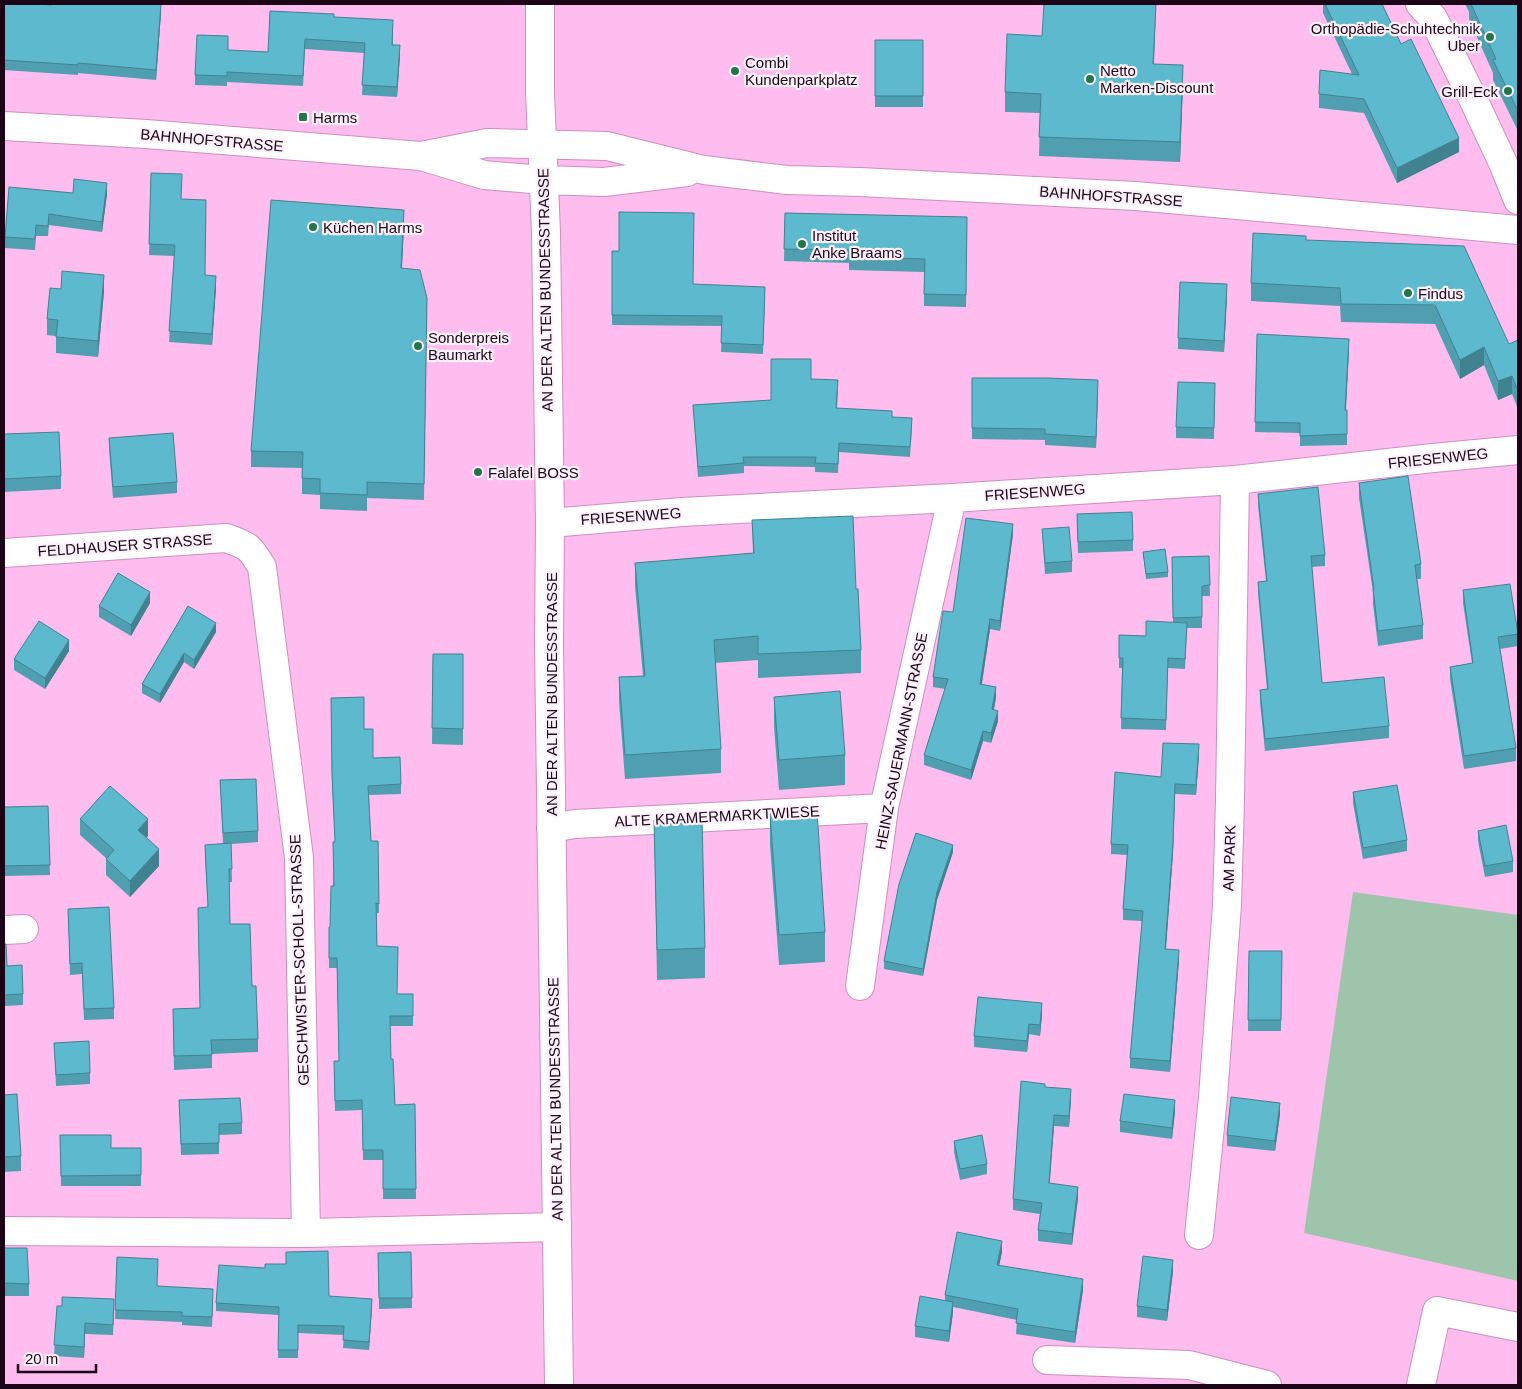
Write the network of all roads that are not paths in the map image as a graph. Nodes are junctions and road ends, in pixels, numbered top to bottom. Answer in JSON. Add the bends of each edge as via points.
{"nodes":[{"id":1,"x":540,"y":4,"type":"edge"},
{"id":2,"x":1420,"y":4,"type":"edge"},
{"id":3,"x":4,"y":126,"type":"edge"},
{"id":4,"x":541,"y":144,"type":"junction"},
{"id":5,"x":421,"y":156,"type":"junction"},
{"id":6,"x":704,"y":170,"type":"junction"},
{"id":7,"x":543,"y":180,"type":"junction"},
{"id":8,"x":1518,"y":200,"type":"edge"},
{"id":9,"x":1518,"y":230,"type":"edge"},
{"id":10,"x":1518,"y":450,"type":"edge"},
{"id":11,"x":1235,"y":480,"type":"junction"},
{"id":12,"x":952,"y":498,"type":"junction"},
{"id":13,"x":550,"y":523,"type":"junction"},
{"id":14,"x":244,"y":544,"type":"joint"},
{"id":15,"x":4,"y":552,"type":"edge"},
{"id":16,"x":884,"y":808,"type":"junction"},
{"id":17,"x":551,"y":828,"type":"junction"},
{"id":18,"x":860,"y":986,"type":"dead end"},
{"id":19,"x":557,"y":1228,"type":"junction"},
{"id":20,"x":4,"y":1231,"type":"edge"},
{"id":21,"x":306,"y":1233,"type":"junction"},
{"id":22,"x":1199,"y":1235,"type":"dead end"},
{"id":23,"x":1518,"y":1327,"type":"edge"},
{"id":24,"x":1047,"y":1360,"type":"dead end"},
{"id":25,"x":559,"y":1385,"type":"edge"},
{"id":26,"x":1266,"y":1385,"type":"edge"},
{"id":27,"x":1421,"y":1385,"type":"edge"}],
"edges":[{"from":1,"to":4,"type":"street","name":"AN DER ALTEN BUNDESSTRASSE"},
{"from":2,"to":8,"type":"street","via":[[1433,18]]},
{"from":3,"to":5,"type":"street","name":"BAHNHOFSTRASSE"},
{"from":4,"to":5,"type":"street","name":"BAHNHOFSTRASSE","via":[[487,143]]},
{"from":4,"to":6,"type":"street","name":"BAHNHOFSTRASSE","via":[[607,146]]},
{"from":4,"to":7,"type":"street","name":"AN DER ALTEN BUNDESSTRASSE"},
{"from":5,"to":7,"type":"street","name":"BAHNHOFSTRASSE","via":[[484,175]]},
{"from":6,"to":7,"type":"street","name":"BAHNHOFSTRASSE","via":[[604,182]]},
{"from":6,"to":9,"type":"street","name":"BAHNHOFSTRASSE","via":[[787,180],[1136,196]]},
{"from":7,"to":13,"type":"street","name":"AN DER ALTEN BUNDESSTRASSE"},
{"from":10,"to":11,"type":"street","name":"FRIESENWEG"},
{"from":11,"to":12,"type":"street","name":"FRIESENWEG"},
{"from":11,"to":22,"type":"street","name":"AM PARK","via":[[1228,905]]},
{"from":12,"to":13,"type":"street","name":"FRIESENWEG","via":[[682,512]]},
{"from":12,"to":16,"type":"street","name":"HEINZ-SAUERMANN-STRASSE"},
{"from":13,"to":17,"type":"street","name":"AN DER ALTEN BUNDESSTRASSE"},
{"from":14,"to":15,"type":"street","name":"FELDHAUSER STRASSE","via":[[226,538]]},
{"from":14,"to":21,"type":"street","name":"GESCHWISTER-SCHOLL-STRASSE","via":[[262,567],[299,858]]},
{"from":16,"to":17,"type":"street","name":"ALTE KRAMERMARKTWIESE","via":[[575,824]]},
{"from":16,"to":18,"type":"street","name":"HEINZ-SAUERMANN-STRASSE"},
{"from":17,"to":19,"type":"street","name":"AN DER ALTEN BUNDESSTRASSE"},
{"from":19,"to":21,"type":"street"},
{"from":19,"to":25,"type":"street","name":"AN DER ALTEN BUNDESSTRASSE"},
{"from":20,"to":21,"type":"street"},
{"from":23,"to":27,"type":"street","via":[[1437,1311]]},
{"from":24,"to":26,"type":"street","via":[[1189,1365]]}]}
